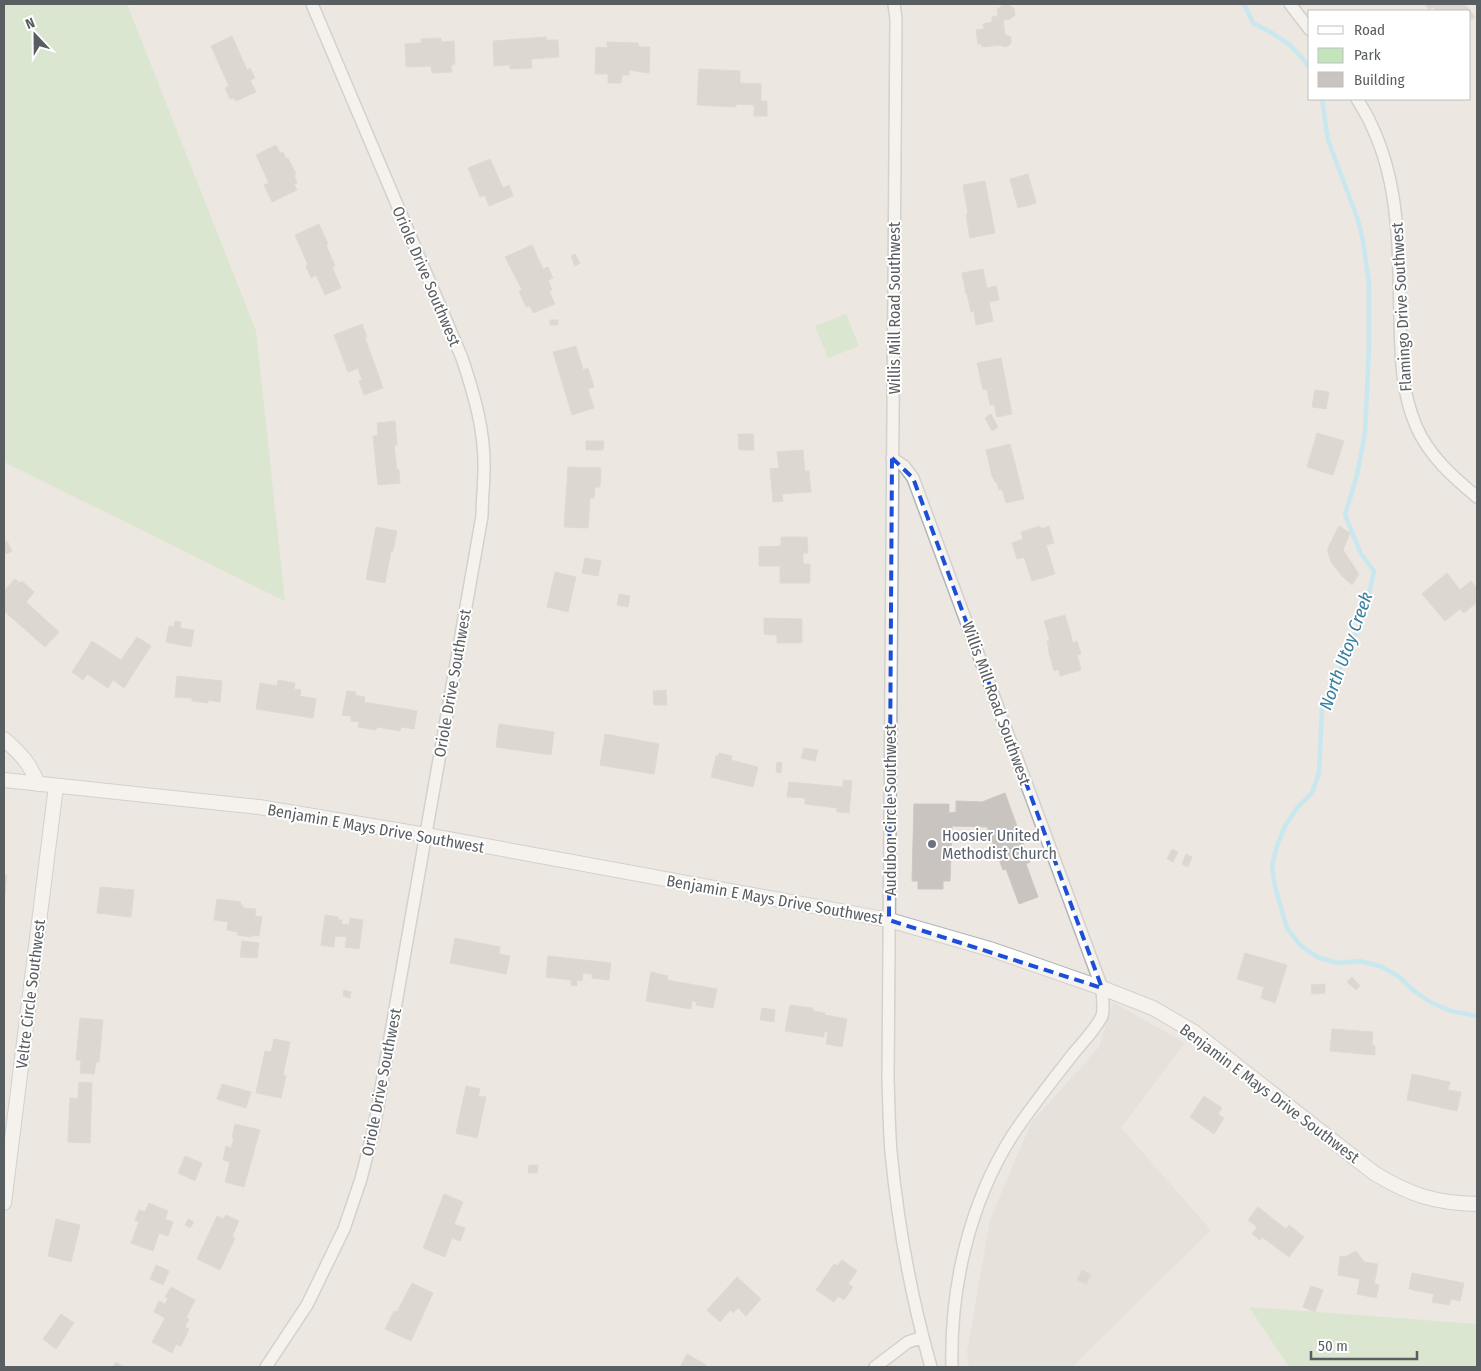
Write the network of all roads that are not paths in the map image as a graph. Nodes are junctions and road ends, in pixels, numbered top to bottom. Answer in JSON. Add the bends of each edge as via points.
{"nodes":[{"id":1,"x":312,"y":4,"type":"edge"},
{"id":2,"x":894,"y":4,"type":"edge"},
{"id":3,"x":1290,"y":4,"type":"edge"},
{"id":4,"x":1308,"y":27,"type":"edge"},
{"id":5,"x":1358,"y":100,"type":"edge"},
{"id":6,"x":892,"y":458,"type":"junction"},
{"id":7,"x":1477,"y":497,"type":"edge"},
{"id":8,"x":4,"y":739,"type":"edge"},
{"id":9,"x":4,"y":780,"type":"edge"},
{"id":10,"x":38,"y":784,"type":"junction"},
{"id":11,"x":56,"y":786,"type":"junction"},
{"id":12,"x":426,"y":835,"type":"junction"},
{"id":13,"x":889,"y":920,"type":"junction"},
{"id":14,"x":1102,"y":988,"type":"junction"},
{"id":15,"x":4,"y":1204,"type":"edge"},
{"id":16,"x":1477,"y":1204,"type":"edge"},
{"id":17,"x":923,"y":1337,"type":"junction"},
{"id":18,"x":266,"y":1367,"type":"edge"},
{"id":19,"x":875,"y":1367,"type":"edge"},
{"id":20,"x":931,"y":1367,"type":"edge"},
{"id":21,"x":952,"y":1367,"type":"edge"}],
"edges":[{"from":1,"to":12,"type":"street","name":"Oriole Drive Southwest","via":[[462,358],[481,425],[484,468],[482,516]]},
{"from":2,"to":6,"type":"street","name":"Willis Mill Road Southwest"},
{"from":3,"to":4,"type":"street"},
{"from":5,"to":7,"type":"street","name":"Flamingo Drive Southwest","via":[[1383,153],[1394,198],[1398,230],[1401,372],[1407,401],[1417,428],[1432,453],[1450,475]]},
{"from":6,"to":13,"type":"street","name":"Audubon Circle Southwest"},
{"from":6,"to":14,"type":"street","name":"Willis Mill Road Southwest","via":[[913,478]]},
{"from":8,"to":10,"type":"street","via":[[30,766]]},
{"from":9,"to":10,"type":"street","name":"Benjamin E Mays Drive Southwest"},
{"from":10,"to":11,"type":"street","name":"Benjamin E Mays Drive Southwest"},
{"from":11,"to":12,"type":"street","name":"Benjamin E Mays Drive Southwest","via":[[259,807]]},
{"from":11,"to":15,"type":"street","name":"Veltre Circle Southwest"},
{"from":12,"to":13,"type":"street","name":"Benjamin E Mays Drive Southwest"},
{"from":12,"to":18,"type":"street","name":"Oriole Drive Southwest","via":[[374,1128],[361,1179],[344,1229],[307,1305]]},
{"from":13,"to":14,"type":"street","name":"Benjamin E Mays Drive Southwest","via":[[993,950]]},
{"from":13,"to":17,"type":"street","name":"Audubon Circle Southwest","via":[[891,1151],[903,1245]]},
{"from":14,"to":16,"type":"street","name":"Benjamin E Mays Drive Southwest","via":[[1153,1008],[1194,1032],[1374,1173],[1400,1188],[1428,1199]]},
{"from":14,"to":21,"type":"street","name":"Willis Mill Road Southwest","via":[[1102,1017],[1030,1110],[989,1180],[972,1225],[958,1281],[951,1338]]},
{"from":17,"to":19,"type":"street","via":[[908,1342]]},
{"from":17,"to":20,"type":"street","name":"Audubon Circle Southwest"}]}
